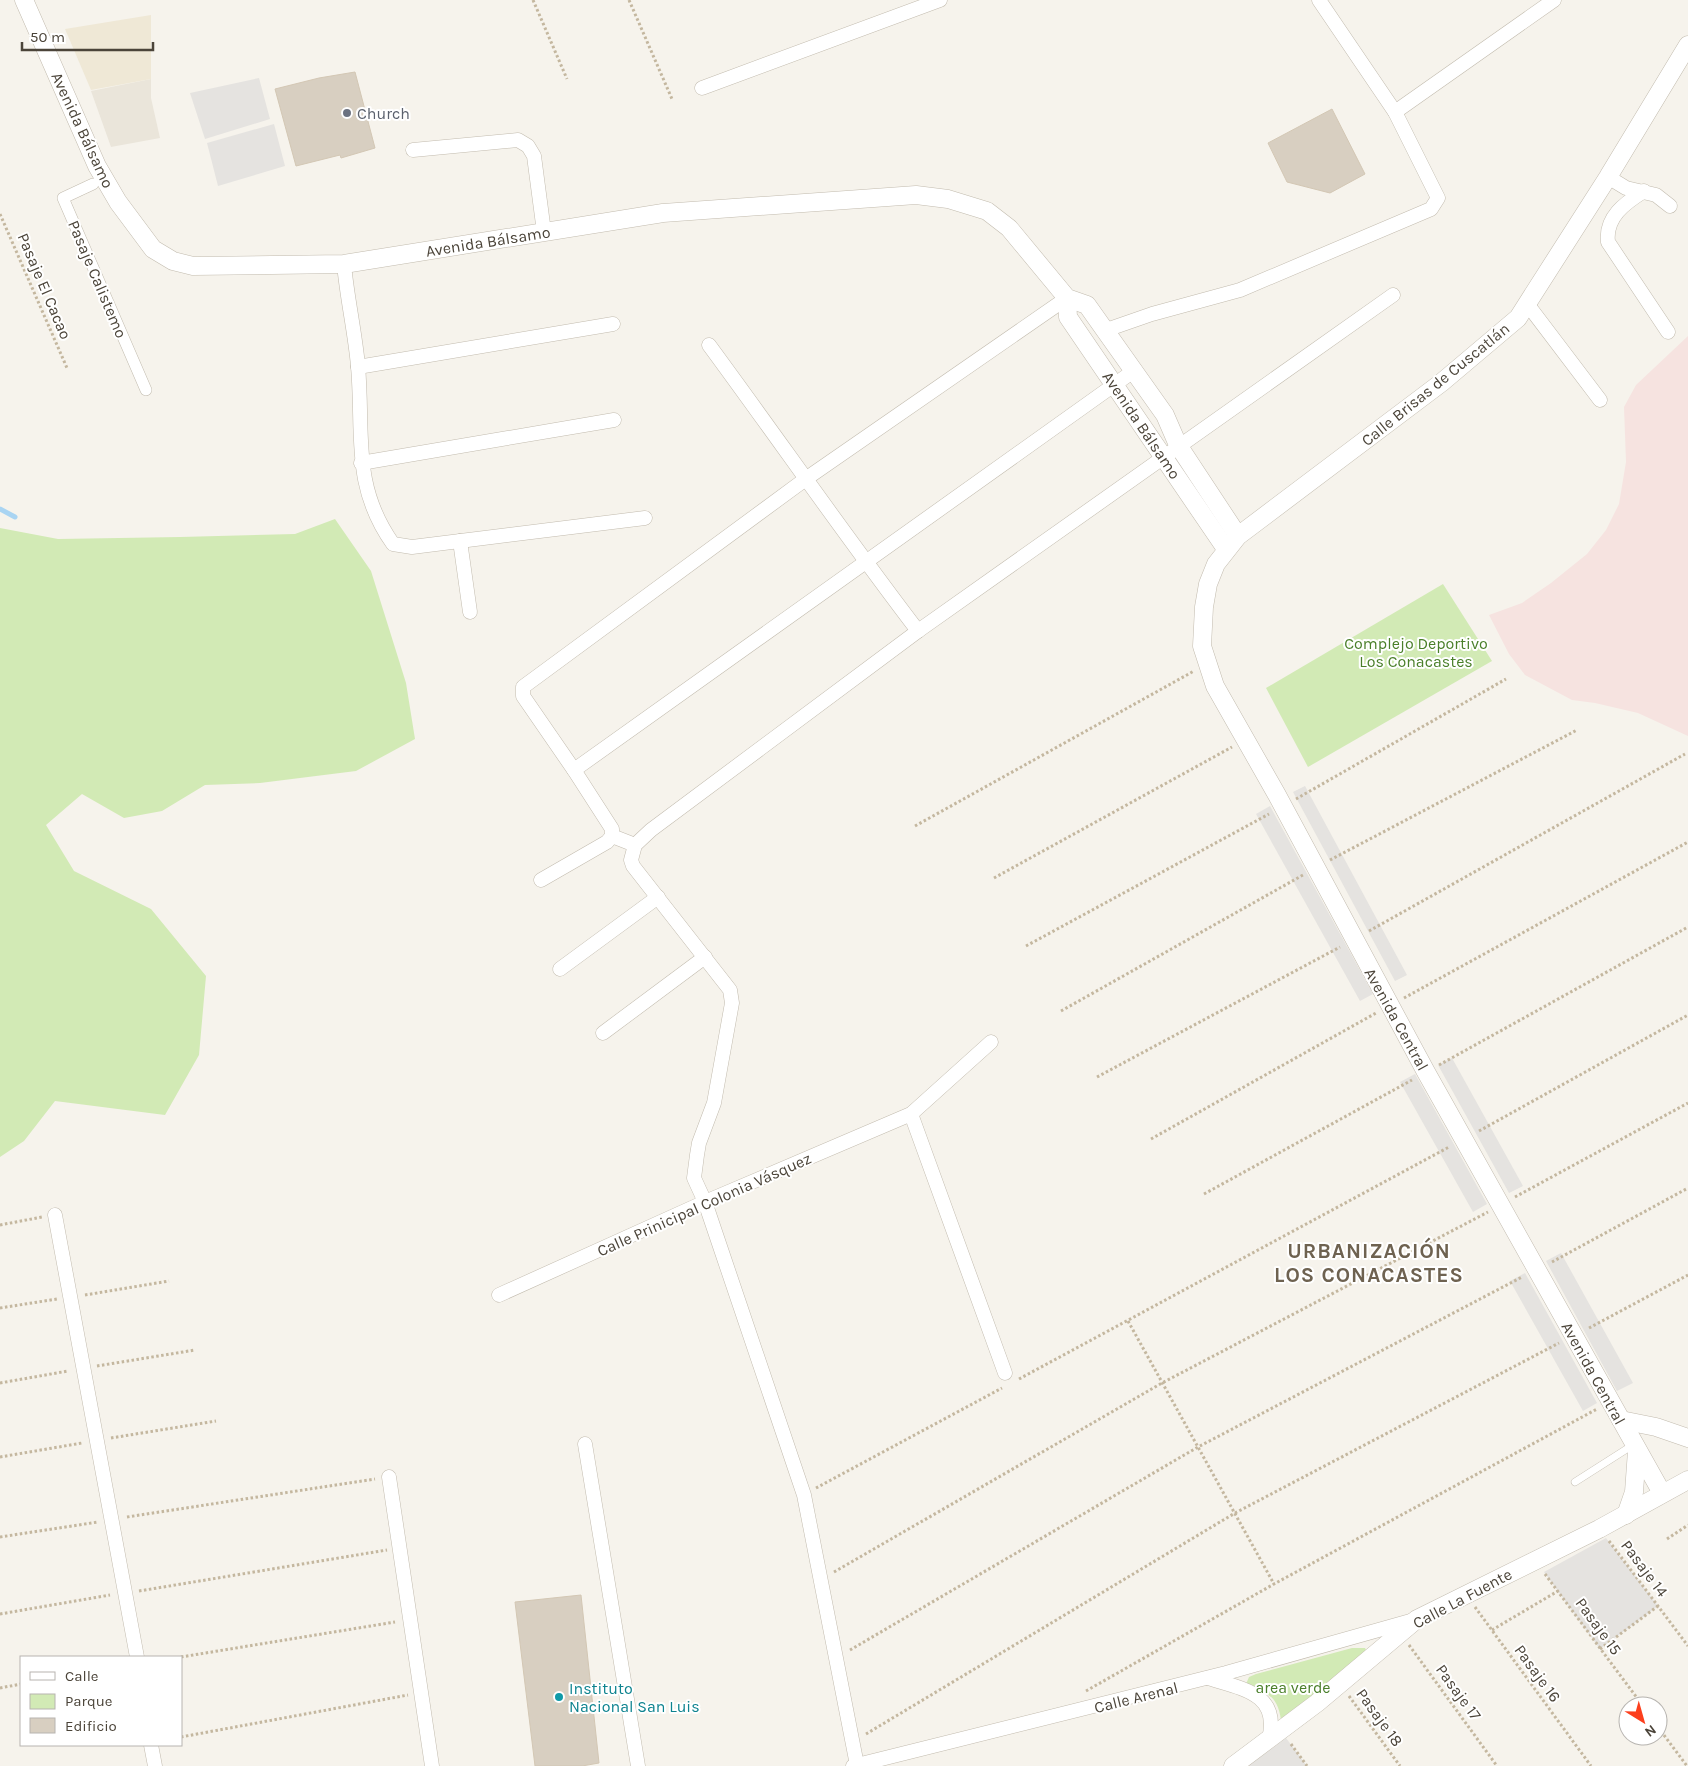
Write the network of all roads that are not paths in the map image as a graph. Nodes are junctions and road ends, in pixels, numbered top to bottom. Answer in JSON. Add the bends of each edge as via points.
{"nodes":[{"id":1,"x":24,"y":0,"type":"edge"},
{"id":2,"x":940,"y":0,"type":"edge"},
{"id":3,"x":1319,"y":0,"type":"edge"},
{"id":4,"x":1554,"y":0,"type":"edge"},
{"id":5,"x":1688,"y":47,"type":"edge"},
{"id":6,"x":702,"y":88,"type":"dead end"},
{"id":7,"x":1395,"y":112,"type":"junction"},
{"id":8,"x":413,"y":150,"type":"dead end"},
{"id":9,"x":1608,"y":177,"type":"junction"},
{"id":10,"x":92,"y":184,"type":"dead end"},
{"id":11,"x":1644,"y":191,"type":"junction"},
{"id":12,"x":1670,"y":206,"type":"dead end"},
{"id":13,"x":544,"y":232,"type":"junction"},
{"id":14,"x":344,"y":264,"type":"junction"},
{"id":15,"x":1393,"y":295,"type":"dead end"},
{"id":16,"x":1067,"y":298,"type":"junction"},
{"id":17,"x":1528,"y":305,"type":"junction"},
{"id":18,"x":613,"y":324,"type":"dead end"},
{"id":19,"x":1106,"y":330,"type":"junction"},
{"id":20,"x":1668,"y":332,"type":"dead end"},
{"id":21,"x":709,"y":345,"type":"dead end"},
{"id":22,"x":358,"y":367,"type":"junction"},
{"id":23,"x":1135,"y":370,"type":"junction"},
{"id":24,"x":1114,"y":384,"type":"junction"},
{"id":25,"x":146,"y":390,"type":"dead end"},
{"id":26,"x":1600,"y":400,"type":"dead end"},
{"id":27,"x":614,"y":420,"type":"dead end"},
{"id":28,"x":1178,"y":446,"type":"junction"},
{"id":29,"x":1163,"y":456,"type":"junction"},
{"id":30,"x":361,"y":463,"type":"junction"},
{"id":31,"x":807,"y":478,"type":"junction"},
{"id":32,"x":645,"y":518,"type":"dead end"},
{"id":33,"x":1238,"y":536,"type":"junction"},
{"id":34,"x":460,"y":541,"type":"junction"},
{"id":35,"x":1226,"y":549,"type":"junction"},
{"id":36,"x":864,"y":561,"type":"junction"},
{"id":37,"x":470,"y":612,"type":"dead end"},
{"id":38,"x":918,"y":631,"type":"junction"},
{"id":39,"x":574,"y":770,"type":"junction"},
{"id":40,"x":612,"y":836,"type":"junction"},
{"id":41,"x":635,"y":845,"type":"junction"},
{"id":42,"x":541,"y":880,"type":"dead end"},
{"id":43,"x":658,"y":897,"type":"junction"},
{"id":44,"x":705,"y":957,"type":"junction"},
{"id":45,"x":560,"y":969,"type":"dead end"},
{"id":46,"x":604,"y":1033,"type":"dead end"},
{"id":47,"x":991,"y":1042,"type":"dead end"},
{"id":48,"x":911,"y":1114,"type":"junction"},
{"id":49,"x":705,"y":1202,"type":"junction"},
{"id":50,"x":54,"y":1215,"type":"road end"},
{"id":51,"x":499,"y":1295,"type":"dead end"},
{"id":52,"x":1008,"y":1381,"type":"road end"},
{"id":53,"x":1620,"y":1420,"type":"junction"},
{"id":54,"x":1688,"y":1438,"type":"edge"},
{"id":55,"x":585,"y":1444,"type":"dead end"},
{"id":56,"x":1635,"y":1448,"type":"junction"},
{"id":57,"x":389,"y":1477,"type":"road end"},
{"id":58,"x":1688,"y":1480,"type":"edge"},
{"id":59,"x":1575,"y":1482,"type":"dead end"},
{"id":60,"x":1662,"y":1493,"type":"junction"},
{"id":61,"x":1626,"y":1515,"type":"junction"},
{"id":62,"x":1417,"y":1619,"type":"junction"},
{"id":63,"x":137,"y":1656,"type":"edge"},
{"id":64,"x":1208,"y":1678,"type":"junction"},
{"id":65,"x":1275,"y":1735,"type":"junction"},
{"id":66,"x":151,"y":1746,"type":"edge"},
{"id":67,"x":857,"y":1765,"type":"edge"},
{"id":68,"x":154,"y":1766,"type":"edge"},
{"id":69,"x":432,"y":1766,"type":"edge"},
{"id":70,"x":638,"y":1766,"type":"edge"},
{"id":71,"x":853,"y":1766,"type":"edge"},
{"id":72,"x":1233,"y":1766,"type":"edge"}],
"edges":[{"from":1,"to":14,"type":"street","name":"Avenida Bálsamo","via":[[97,166],[131,221],[153,249],[173,261],[194,266]]},
{"from":2,"to":6,"type":"street"},
{"from":3,"to":7,"type":"street"},
{"from":4,"to":7,"type":"street"},
{"from":5,"to":9,"type":"street","name":"Calle Brisas de Cuscatlán"},
{"from":7,"to":19,"type":"street","via":[[1438,198],[1431,209],[1240,290]]},
{"from":8,"to":13,"type":"street","via":[[518,140],[528,146],[534,156]]},
{"from":9,"to":11,"type":"street","via":[[1626,188]]},
{"from":9,"to":17,"type":"street","name":"Calle Brisas de Cuscatlán"},
{"from":10,"to":25,"type":"street","name":"Pasaje Calistemo","via":[[63,198]]},
{"from":11,"to":12,"type":"street","via":[[1663,199]]},
{"from":11,"to":20,"type":"street","via":[[1615,215],[1608,226],[1608,242]]},
{"from":13,"to":14,"type":"street","name":"Avenida Bálsamo"},
{"from":13,"to":16,"type":"street","name":"Avenida Bálsamo","via":[[663,213],[916,195],[948,199],[987,211],[1009,228]]},
{"from":14,"to":22,"type":"street"},
{"from":15,"to":28,"type":"street"},
{"from":16,"to":19,"type":"street","name":"Avenida Bálsamo","via":[[1087,305]]},
{"from":16,"to":24,"type":"street","name":"Avenida Bálsamo","via":[[1068,317]]},
{"from":16,"to":31,"type":"street"},
{"from":17,"to":26,"type":"street"},
{"from":17,"to":33,"type":"street","name":"Calle Brisas de Cuscatlán","via":[[1485,348]]},
{"from":18,"to":22,"type":"street"},
{"from":19,"to":23,"type":"street","name":"Avenida Bálsamo"},
{"from":21,"to":31,"type":"street"},
{"from":22,"to":30,"type":"street"},
{"from":23,"to":24,"type":"street"},
{"from":23,"to":28,"type":"street","name":"Avenida Bálsamo","via":[[1164,415]]},
{"from":24,"to":29,"type":"street","name":"Avenida Bálsamo"},
{"from":24,"to":36,"type":"street"},
{"from":27,"to":30,"type":"street"},
{"from":28,"to":29,"type":"street"},
{"from":28,"to":33,"type":"street","name":"Avenida Bálsamo"},
{"from":29,"to":35,"type":"street","name":"Avenida Bálsamo"},
{"from":29,"to":38,"type":"street"},
{"from":30,"to":34,"type":"street","via":[[382,528],[393,544],[412,547]]},
{"from":31,"to":36,"type":"street"},
{"from":31,"to":39,"type":"street","via":[[522,687],[523,696]]},
{"from":32,"to":34,"type":"street"},
{"from":33,"to":35,"type":"street","name":"Avenida Central"},
{"from":34,"to":37,"type":"street"},
{"from":35,"to":53,"type":"street","name":"Avenida Central","via":[[1208,584],[1204,607],[1202,646],[1215,686]]},
{"from":36,"to":38,"type":"street"},
{"from":36,"to":39,"type":"street"},
{"from":38,"to":41,"type":"street"},
{"from":39,"to":40,"type":"street","via":[[612,829]]},
{"from":40,"to":41,"type":"street"},
{"from":40,"to":42,"type":"street"},
{"from":41,"to":43,"type":"street","via":[[631,860]]},
{"from":43,"to":44,"type":"street"},
{"from":43,"to":45,"type":"street"},
{"from":44,"to":46,"type":"street"},
{"from":44,"to":49,"type":"street","via":[[730,990],[732,1003],[714,1103],[697,1155],[694,1178]]},
{"from":47,"to":48,"type":"street","name":"Calle Prinicipal Colonia Vásquez"},
{"from":48,"to":49,"type":"street","name":"Calle Prinicipal Colonia Vásquez"},
{"from":48,"to":52,"type":"street"},
{"from":49,"to":51,"type":"street","name":"Calle Prinicipal Colonia Vásquez"},
{"from":49,"to":67,"type":"street","via":[[804,1495]]},
{"from":50,"to":63,"type":"street"},
{"from":53,"to":54,"type":"street"},
{"from":53,"to":56,"type":"street","name":"Avenida Central"},
{"from":55,"to":70,"type":"street"},
{"from":56,"to":59,"type":"lane"},
{"from":56,"to":60,"type":"street","name":"Avenida Central"},
{"from":56,"to":61,"type":"street","via":[[1634,1492]]},
{"from":57,"to":69,"type":"street"},
{"from":58,"to":60,"type":"street","name":"Calle La Fuente"},
{"from":60,"to":61,"type":"street","name":"Calle La Fuente"},
{"from":61,"to":62,"type":"street","name":"Calle La Fuente"},
{"from":62,"to":64,"type":"street","name":"Calle Arenal"},
{"from":62,"to":65,"type":"street","name":"Calle La Fuente"},
{"from":64,"to":65,"type":"street","via":[[1264,1700],[1271,1710]]},
{"from":64,"to":67,"type":"street","name":"Calle Arenal"},
{"from":65,"to":72,"type":"street","name":"Calle La Fuente"},
{"from":66,"to":68,"type":"street"},
{"from":67,"to":71,"type":"street","name":"Calle Arenal"}]}
